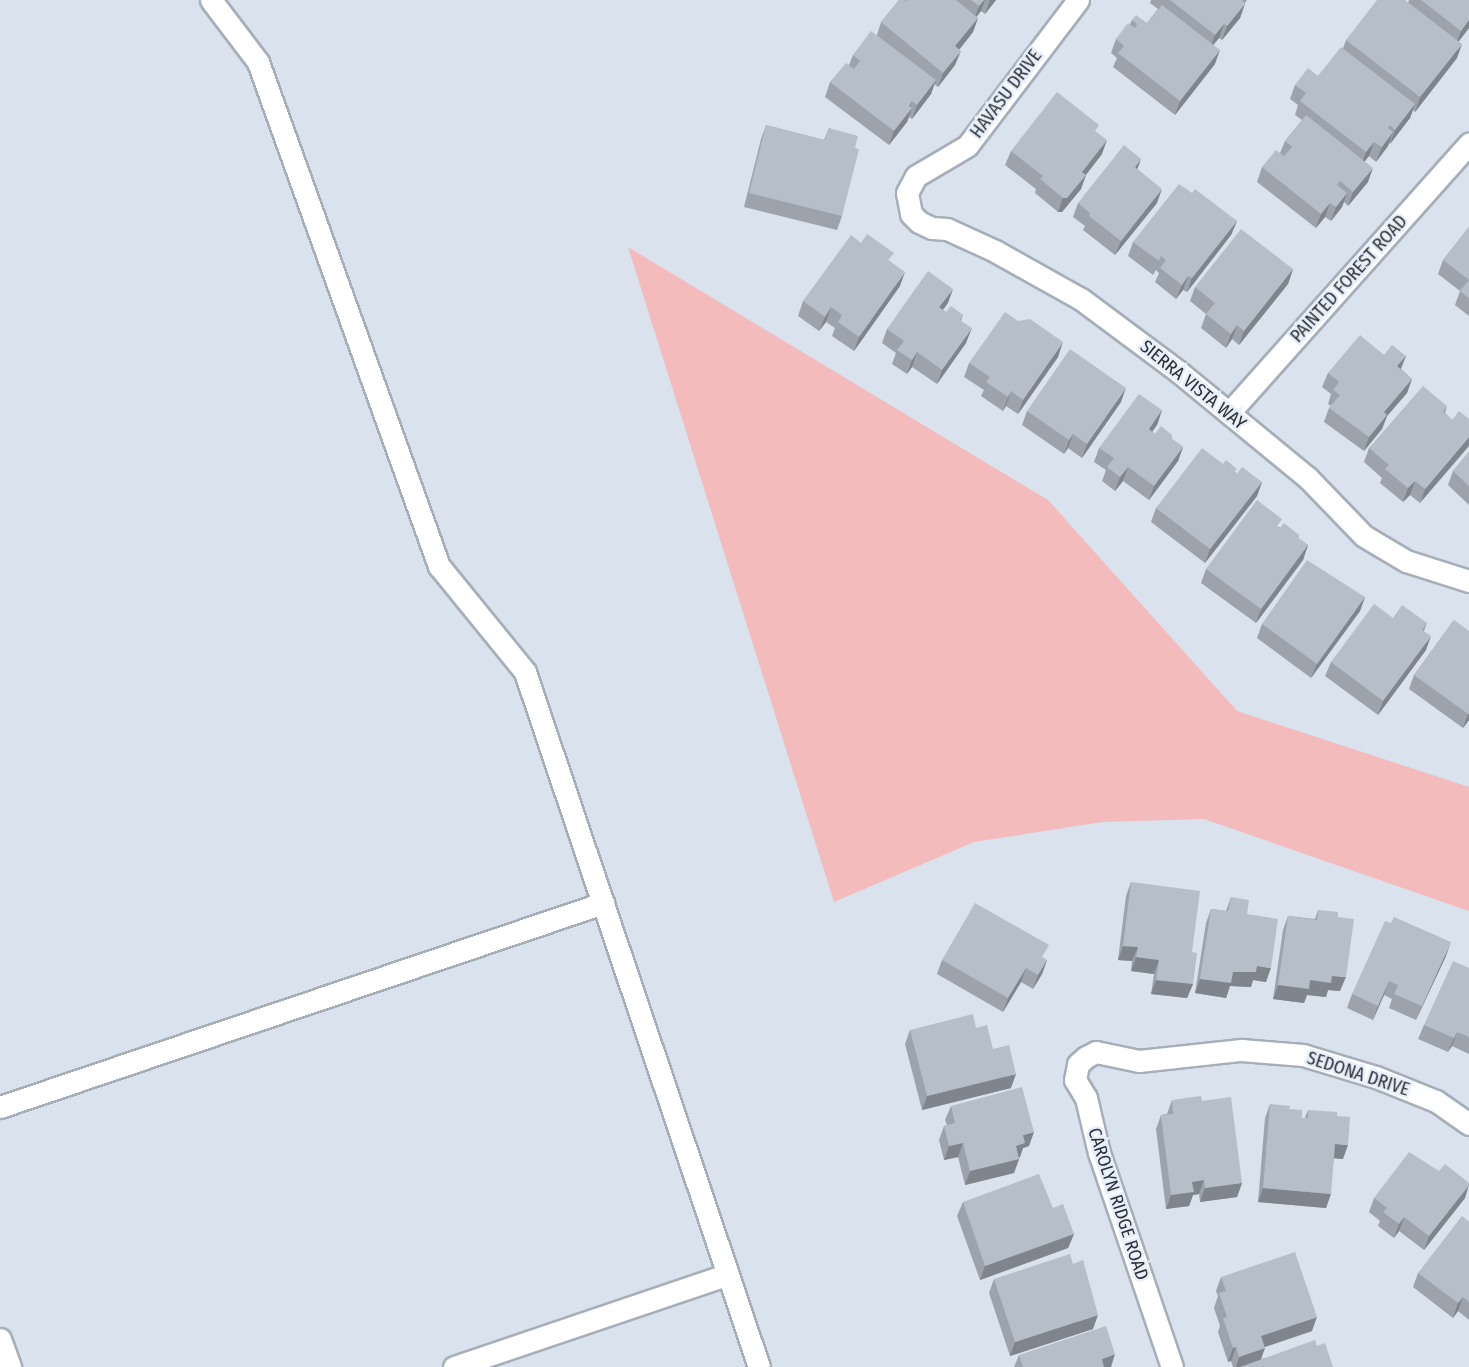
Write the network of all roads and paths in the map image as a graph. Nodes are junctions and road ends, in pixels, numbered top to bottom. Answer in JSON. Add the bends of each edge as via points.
{"nodes":[{"id":1,"x":212,"y":0,"type":"edge"},
{"id":2,"x":1077,"y":0,"type":"edge"},
{"id":3,"x":1469,"y":144,"type":"edge"},
{"id":4,"x":908,"y":204,"type":"joint"},
{"id":5,"x":1229,"y":413,"type":"junction"},
{"id":6,"x":1469,"y":581,"type":"edge"},
{"id":7,"x":603,"y":903,"type":"junction"},
{"id":8,"x":1096,"y":1053,"type":"joint"},
{"id":9,"x":0,"y":1107,"type":"edge"},
{"id":10,"x":1469,"y":1124,"type":"edge"},
{"id":11,"x":728,"y":1274,"type":"junction"},
{"id":12,"x":0,"y":1339,"type":"edge"},
{"id":13,"x":10,"y":1367,"type":"edge"},
{"id":14,"x":454,"y":1367,"type":"edge"},
{"id":15,"x":759,"y":1367,"type":"edge"},
{"id":16,"x":1172,"y":1367,"type":"edge"}],
"edges":[{"from":1,"to":7,"type":"street","via":[[258,62],[439,566],[525,672]]},
{"from":2,"to":4,"type":"street","name":"HAVASU DRIVE","via":[[967,146],[916,176],[907,193]]},
{"from":3,"to":5,"type":"street","name":"PAINTED FOREST ROAD"},
{"from":4,"to":5,"type":"street","name":"SIERRA VISTA WAY","via":[[919,222],[947,229],[995,251],[1081,299]]},
{"from":5,"to":6,"type":"street","name":"SIERRA VISTA WAY","via":[[1307,477],[1364,536],[1406,561]]},
{"from":7,"to":9,"type":"street"},
{"from":7,"to":11,"type":"street"},
{"from":8,"to":10,"type":"street","name":"SEDONA DRIVE","via":[[1139,1061],[1242,1050],[1304,1055],[1436,1101]]},
{"from":8,"to":16,"type":"street","name":"CAROLYN RIDGE ROAD","via":[[1078,1064],[1075,1080],[1086,1098],[1099,1153]]},
{"from":11,"to":14,"type":"street"},
{"from":11,"to":15,"type":"street"},
{"from":12,"to":13,"type":"street"}]}
